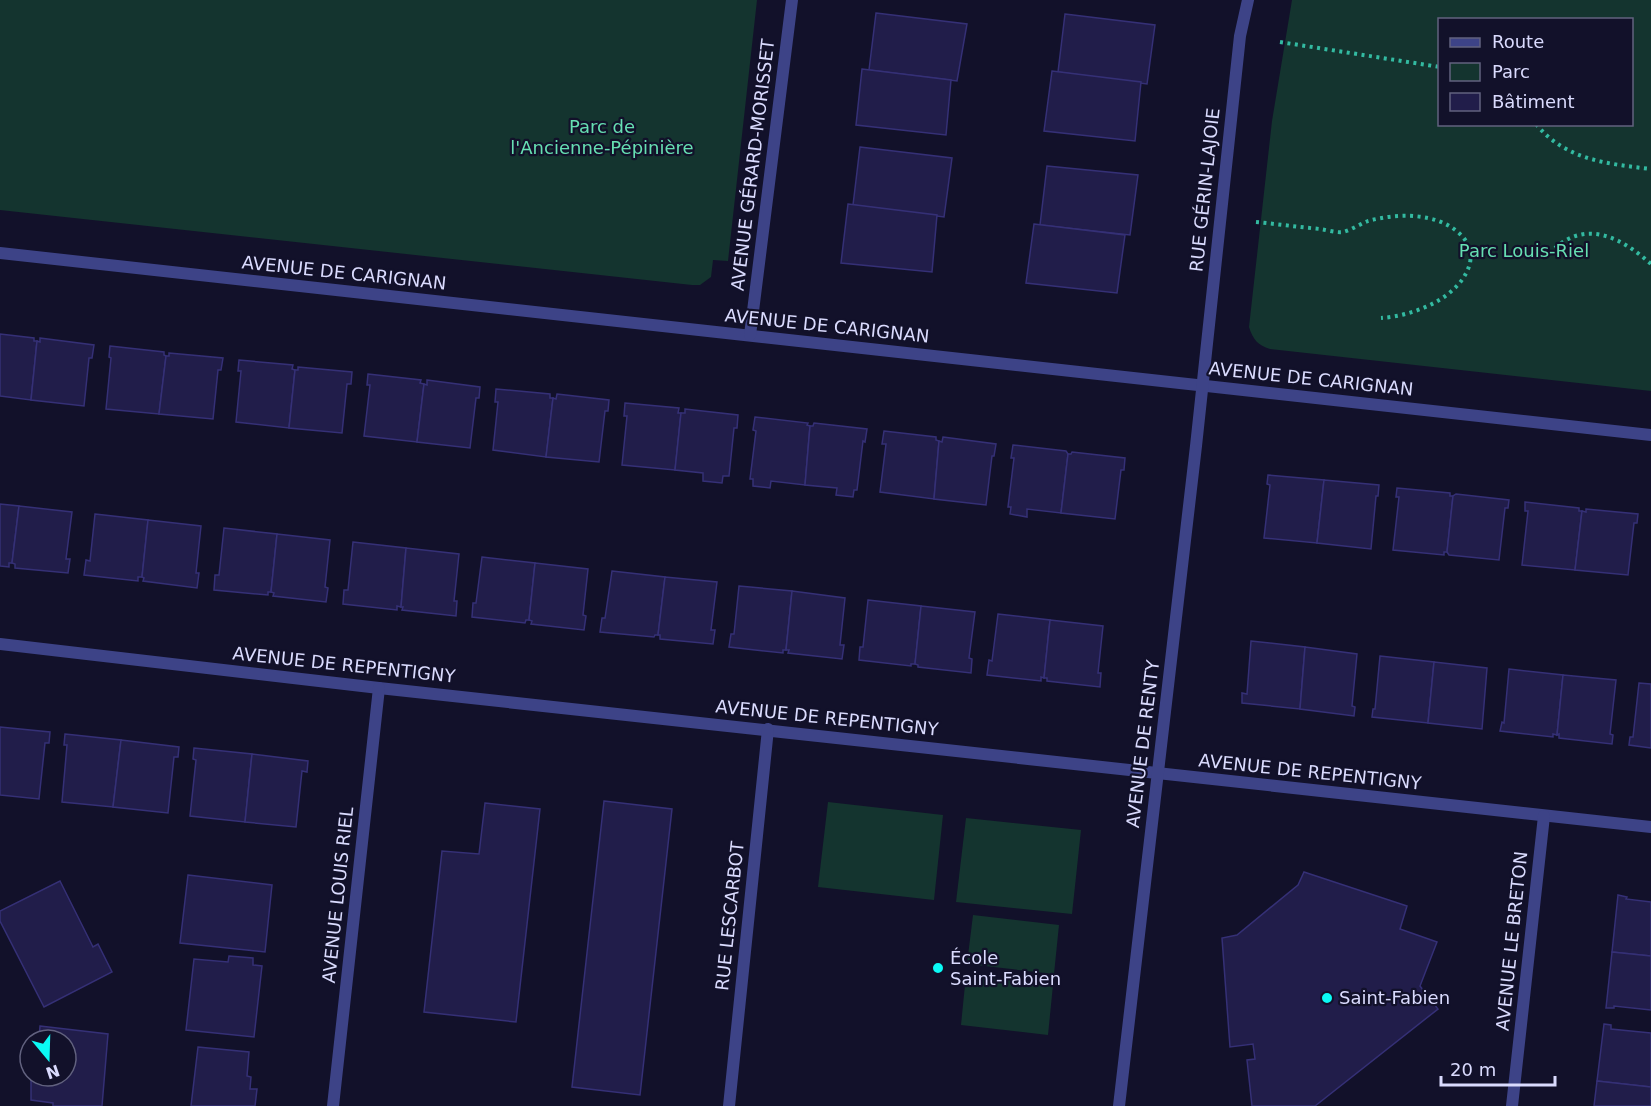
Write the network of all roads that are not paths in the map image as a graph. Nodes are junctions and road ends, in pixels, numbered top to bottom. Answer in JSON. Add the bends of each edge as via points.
{"nodes":[{"id":1,"x":792,"y":0,"type":"edge"},
{"id":2,"x":1248,"y":0,"type":"edge"},
{"id":3,"x":0,"y":253,"type":"edge"},
{"id":4,"x":750,"y":335,"type":"junction"},
{"id":5,"x":1202,"y":386,"type":"junction"},
{"id":6,"x":1651,"y":435,"type":"edge"},
{"id":7,"x":0,"y":644,"type":"edge"},
{"id":8,"x":379,"y":688,"type":"junction"},
{"id":9,"x":768,"y":729,"type":"junction"},
{"id":10,"x":1157,"y":774,"type":"junction"},
{"id":11,"x":1544,"y":816,"type":"junction"},
{"id":12,"x":1651,"y":827,"type":"edge"},
{"id":13,"x":333,"y":1106,"type":"edge"},
{"id":14,"x":729,"y":1106,"type":"edge"},
{"id":15,"x":1119,"y":1106,"type":"edge"},
{"id":16,"x":1512,"y":1106,"type":"edge"}],
"edges":[{"from":1,"to":4,"type":"street","name":"AVENUE GÉRARD-MORISSET"},
{"from":2,"to":5,"type":"street","name":"RUE GÉRIN-LAJOIE","via":[[1240,36]]},
{"from":3,"to":4,"type":"street","name":"AVENUE DE CARIGNAN"},
{"from":4,"to":5,"type":"street","name":"AVENUE DE CARIGNAN"},
{"from":5,"to":6,"type":"street","name":"AVENUE DE CARIGNAN"},
{"from":5,"to":10,"type":"street","name":"AVENUE DE RENTY"},
{"from":7,"to":8,"type":"street","name":"AVENUE DE REPENTIGNY"},
{"from":8,"to":9,"type":"street","name":"AVENUE DE REPENTIGNY"},
{"from":8,"to":13,"type":"street","name":"AVENUE LOUIS RIEL"},
{"from":9,"to":10,"type":"street","name":"AVENUE DE REPENTIGNY"},
{"from":9,"to":14,"type":"street","name":"RUE LESCARBOT"},
{"from":10,"to":11,"type":"street","name":"AVENUE DE REPENTIGNY"},
{"from":10,"to":15,"type":"street","name":"AVENUE DE RENTY"},
{"from":11,"to":12,"type":"street","name":"AVENUE DE REPENTIGNY"},
{"from":11,"to":16,"type":"street","name":"AVENUE LE BRETON"}]}
